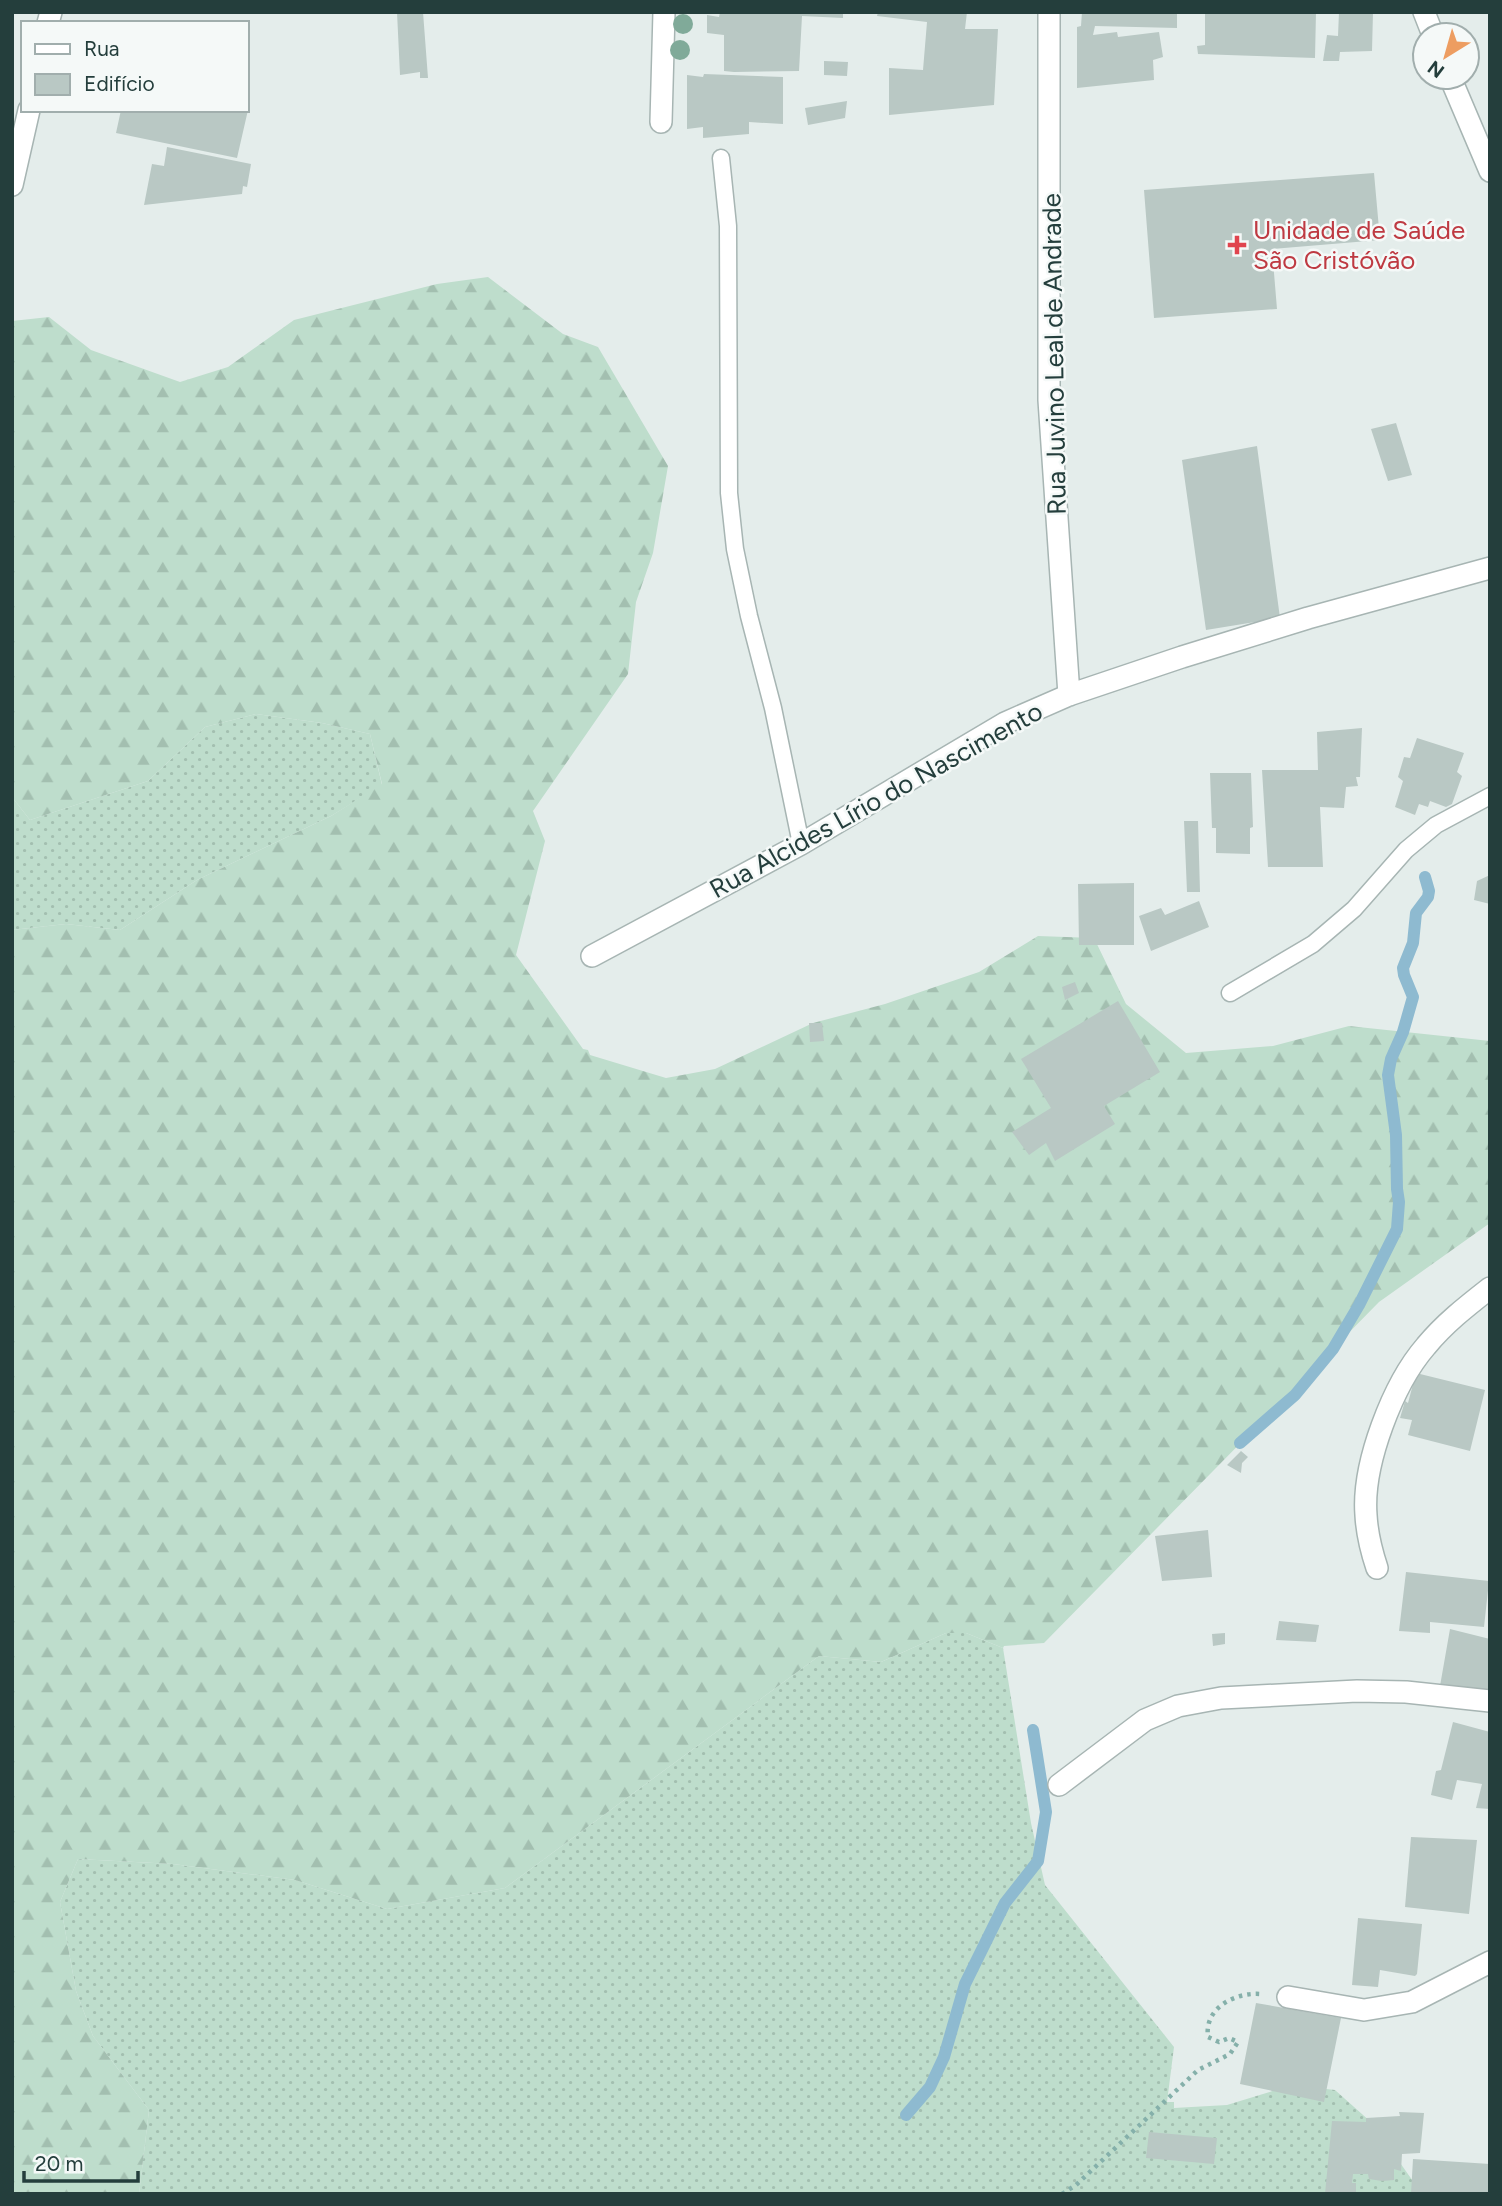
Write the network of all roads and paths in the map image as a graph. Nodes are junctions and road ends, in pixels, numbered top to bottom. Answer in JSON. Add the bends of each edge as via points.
{"nodes":[{"id":1,"x":664,"y":12,"type":"edge"},
{"id":2,"x":1049,"y":12,"type":"edge"},
{"id":3,"x":1456,"y":91,"type":"edge"},
{"id":4,"x":29,"y":112,"type":"edge"},
{"id":5,"x":661,"y":122,"type":"dead end"},
{"id":6,"x":721,"y":158,"type":"dead end"},
{"id":7,"x":1490,"y":171,"type":"edge"},
{"id":8,"x":12,"y":185,"type":"edge"},
{"id":9,"x":1490,"y":568,"type":"edge"},
{"id":10,"x":1069,"y":695,"type":"junction"},
{"id":11,"x":1490,"y":796,"type":"edge"},
{"id":12,"x":801,"y":844,"type":"junction"},
{"id":13,"x":593,"y":956,"type":"dead end"},
{"id":14,"x":1230,"y":993,"type":"dead end"},
{"id":15,"x":1490,"y":1288,"type":"edge"},
{"id":16,"x":1377,"y":1567,"type":"dead end"},
{"id":17,"x":1490,"y":1701,"type":"edge"},
{"id":18,"x":1059,"y":1785,"type":"dead end"},
{"id":19,"x":1490,"y":1962,"type":"edge"},
{"id":20,"x":1288,"y":1997,"type":"joint"},
{"id":21,"x":1062,"y":2194,"type":"edge"}],
"edges":[{"from":1,"to":5,"type":"street"},
{"from":2,"to":10,"type":"street","name":"Rua Juvino Leal de Andrade","via":[[1049,400]]},
{"from":3,"to":7,"type":"street"},
{"from":4,"to":8,"type":"street"},
{"from":6,"to":12,"type":"lane","via":[[728,226],[729,493],[735,549]]},
{"from":9,"to":10,"type":"street","name":"Rua Alcides Lírio do Nascimento","via":[[1308,618]]},
{"from":10,"to":12,"type":"street","name":"Rua Alcides Lírio do Nascimento","via":[[1006,723]]},
{"from":11,"to":14,"type":"lane","via":[[1437,825],[1406,850],[1354,909],[1313,944]]},
{"from":12,"to":13,"type":"street","name":"Rua Alcides Lírio do Nascimento"},
{"from":15,"to":16,"type":"street","via":[[1455,1315],[1425,1347],[1400,1384],[1373,1450],[1365,1512]]},
{"from":17,"to":18,"type":"street","via":[[1357,1691],[1221,1698],[1178,1706],[1145,1720]]},
{"from":19,"to":20,"type":"street","via":[[1412,2002],[1364,2010]]},
{"from":20,"to":21,"type":"path","via":[[1256,1993],[1222,2004],[1206,2026],[1208,2037],[1238,2042],[1230,2054],[1198,2070]]}]}
